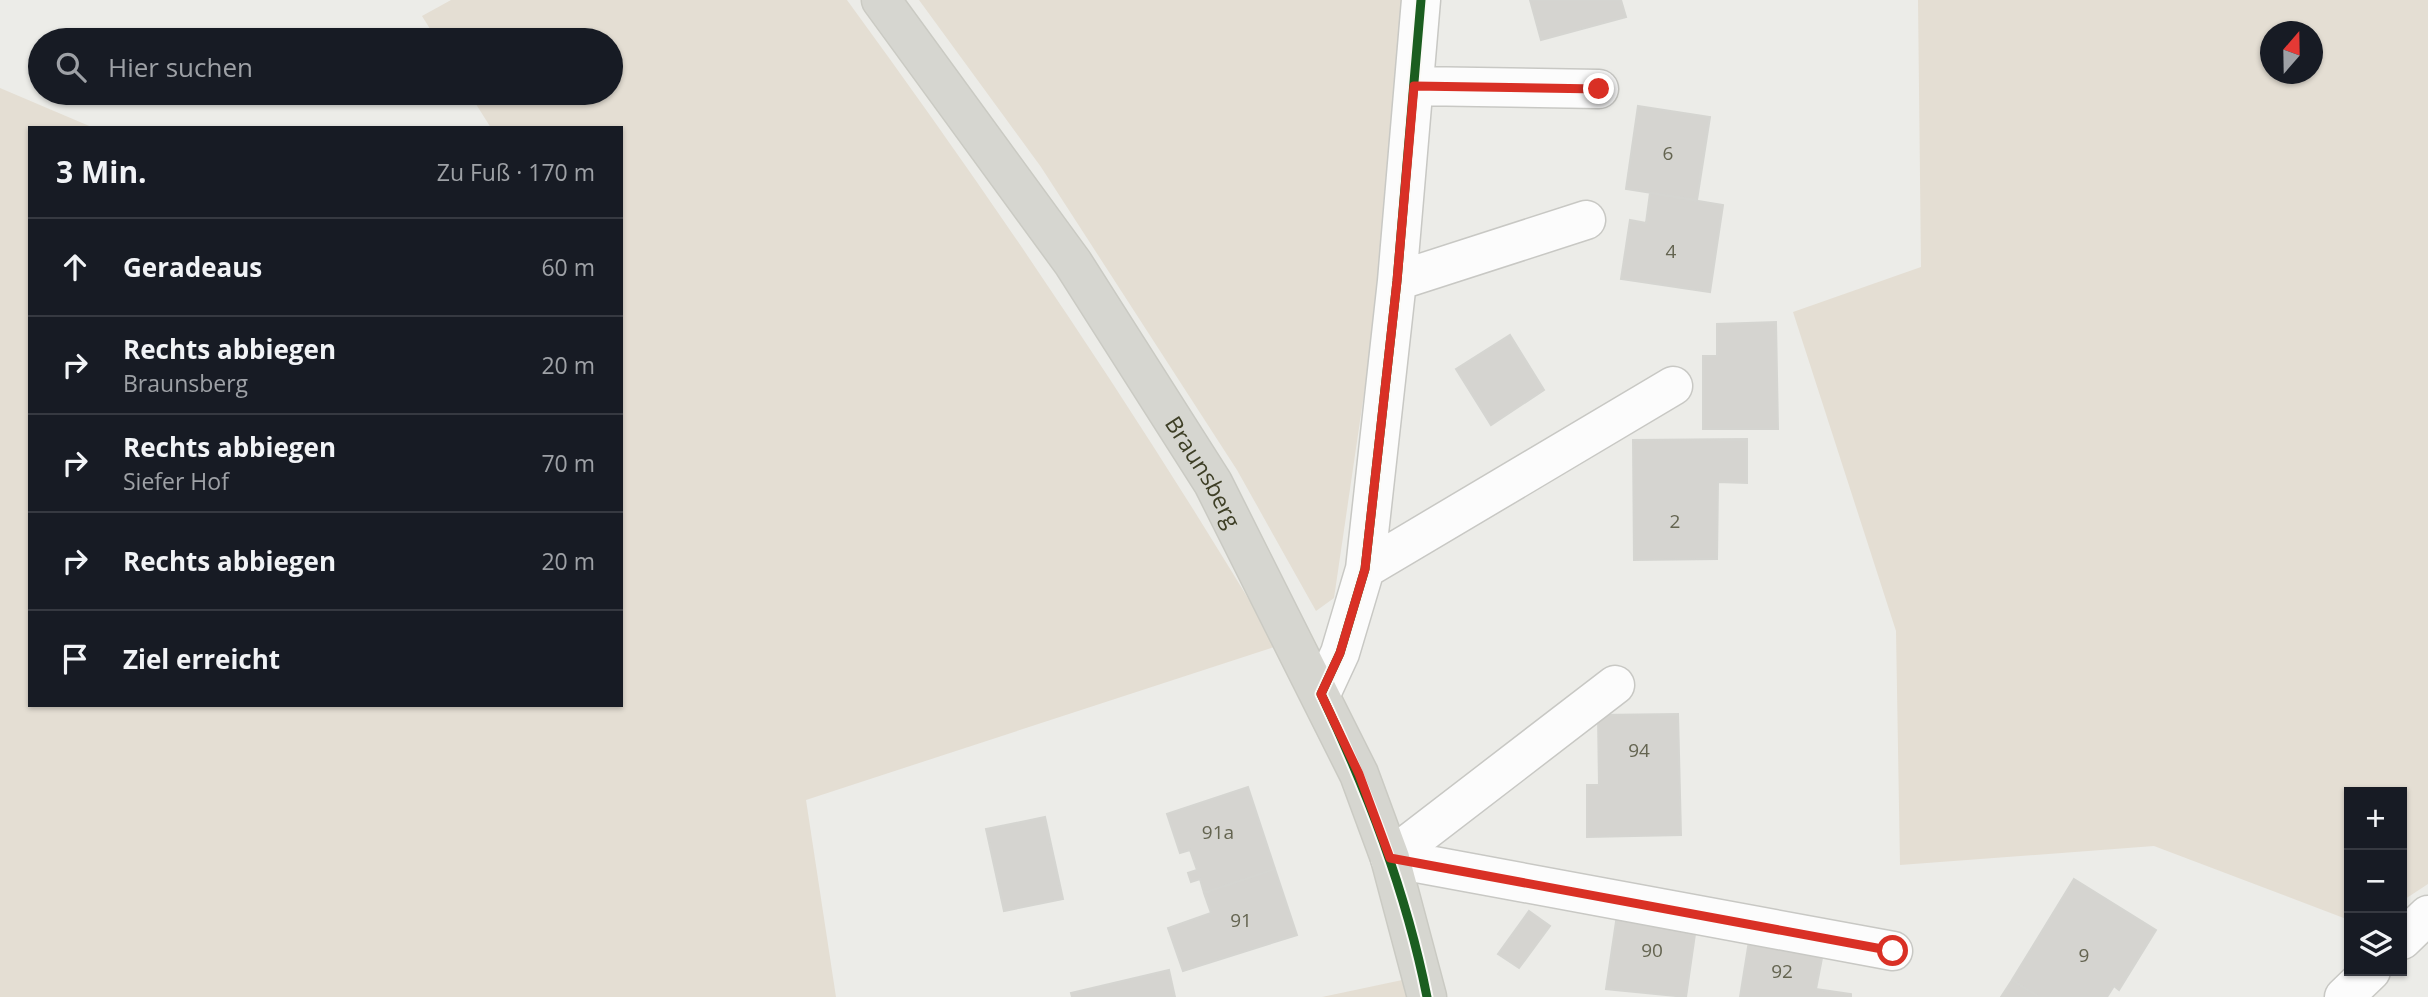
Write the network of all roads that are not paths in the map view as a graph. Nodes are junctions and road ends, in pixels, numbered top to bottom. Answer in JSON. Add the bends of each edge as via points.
{"nodes":[{"id":1,"x":881,"y":0,"type":"edge"},
{"id":2,"x":1421,"y":0,"type":"edge"},
{"id":3,"x":1414,"y":86,"type":"junction"},
{"id":4,"x":1599,"y":89,"type":"dead end"},
{"id":5,"x":1586,"y":220,"type":"dead end"},
{"id":6,"x":1397,"y":281,"type":"junction"},
{"id":7,"x":1673,"y":386,"type":"dead end"},
{"id":8,"x":1365,"y":569,"type":"junction"},
{"id":9,"x":1615,"y":685,"type":"dead end"},
{"id":10,"x":1321,"y":694,"type":"junction"},
{"id":11,"x":1390,"y":858,"type":"junction"},
{"id":12,"x":2428,"y":915,"type":"edge"},
{"id":13,"x":2407,"y":935,"type":"edge"},
{"id":14,"x":1893,"y":951,"type":"dead end"},
{"id":15,"x":2366,"y":976,"type":"edge"},
{"id":16,"x":1427,"y":997,"type":"edge"},
{"id":17,"x":2344,"y":997,"type":"edge"}],
"edges":[{"from":1,"to":10,"type":"main road","name":"Braunsberg","via":[[1073,263],[1213,483]]},
{"from":2,"to":3,"type":"street"},
{"from":3,"to":4,"type":"street"},
{"from":3,"to":6,"type":"street"},
{"from":5,"to":6,"type":"street"},
{"from":6,"to":8,"type":"street"},
{"from":7,"to":8,"type":"street"},
{"from":8,"to":10,"type":"street","via":[[1340,653]]},
{"from":9,"to":11,"type":"street"},
{"from":10,"to":11,"type":"main road","name":"Braunsberg","via":[[1359,774]]},
{"from":11,"to":14,"type":"street"},
{"from":11,"to":16,"type":"main road","name":"Braunsberg"},
{"from":12,"to":13,"type":"street"},
{"from":15,"to":17,"type":"street"}]}
